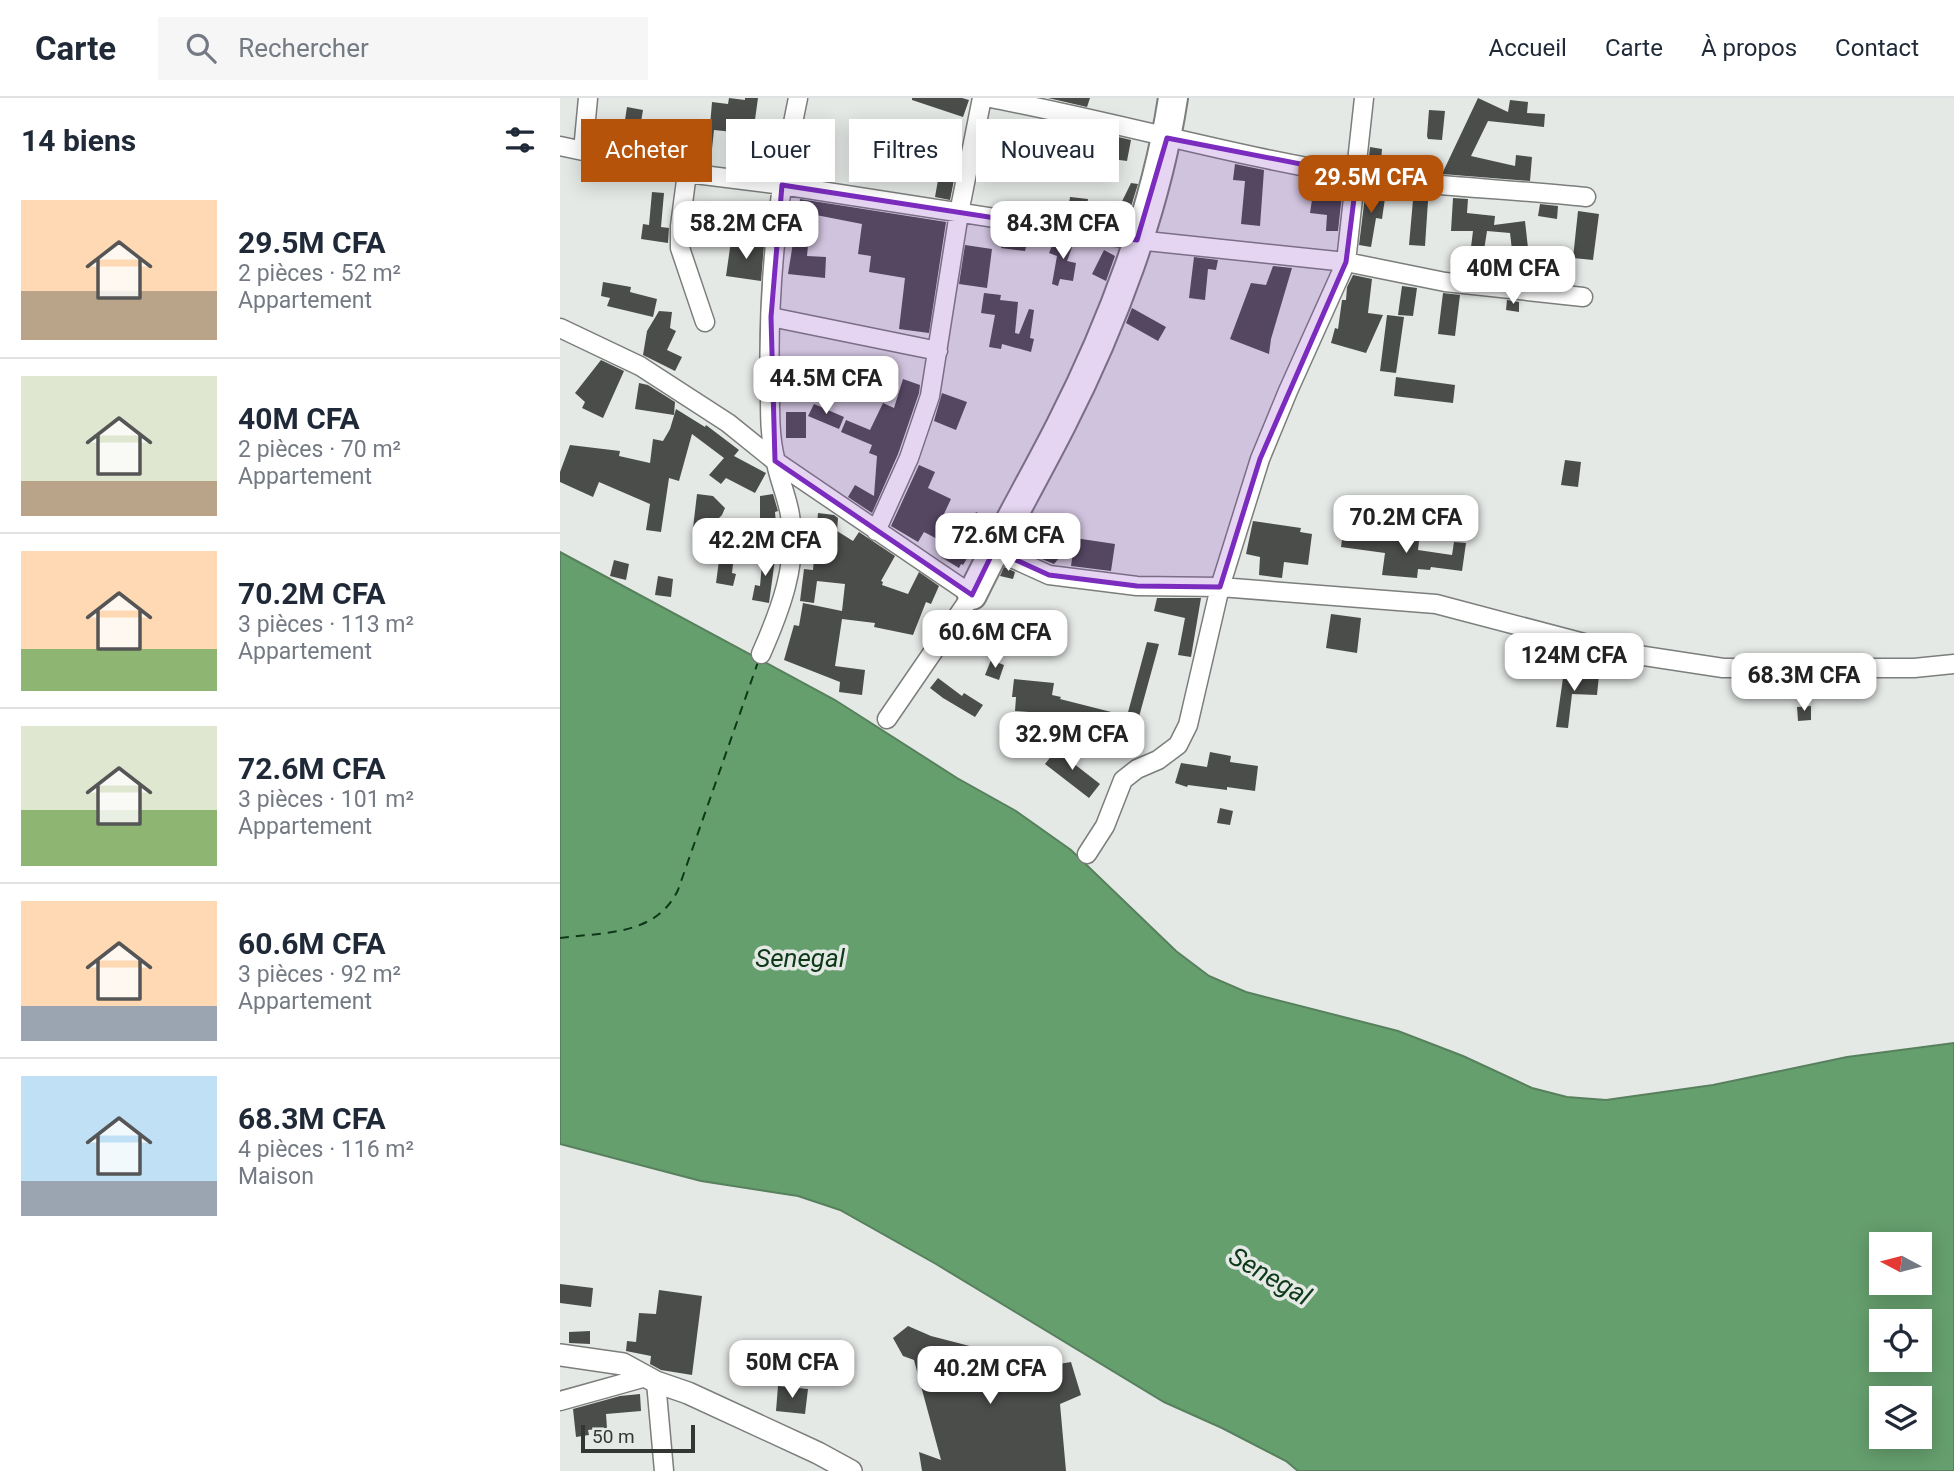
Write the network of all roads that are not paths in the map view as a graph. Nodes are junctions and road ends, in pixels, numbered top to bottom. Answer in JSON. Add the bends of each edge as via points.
{"nodes":[{"id":1,"x":588,"y":98,"type":"edge"},
{"id":2,"x":798,"y":98,"type":"edge"},
{"id":3,"x":982,"y":98,"type":"edge"},
{"id":4,"x":990,"y":98,"type":"edge"},
{"id":5,"x":1173,"y":98,"type":"edge"},
{"id":6,"x":1364,"y":98,"type":"edge"},
{"id":7,"x":586,"y":119,"type":"edge"},
{"id":8,"x":1167,"y":138,"type":"junction"},
{"id":9,"x":560,"y":146,"type":"edge"},
{"id":10,"x":581,"y":151,"type":"edge"},
{"id":11,"x":1357,"y":175,"type":"junction"},
{"id":12,"x":712,"y":176,"type":"edge"},
{"id":13,"x":686,"y":182,"type":"edge"},
{"id":14,"x":782,"y":185,"type":"junction"},
{"id":15,"x":1586,"y":197,"type":"dead end"},
{"id":16,"x":959,"y":214,"type":"junction"},
{"id":17,"x":1137,"y":240,"type":"junction"},
{"id":18,"x":1346,"y":262,"type":"junction"},
{"id":19,"x":1583,"y":297,"type":"dead end"},
{"id":20,"x":771,"y":317,"type":"junction"},
{"id":21,"x":705,"y":322,"type":"dead end"},
{"id":22,"x":560,"y":328,"type":"edge"},
{"id":23,"x":938,"y":351,"type":"junction"},
{"id":24,"x":775,"y":461,"type":"junction"},
{"id":25,"x":876,"y":531,"type":"junction"},
{"id":26,"x":994,"y":550,"type":"junction"},
{"id":27,"x":1220,"y":587,"type":"junction"},
{"id":28,"x":972,"y":595,"type":"junction"},
{"id":29,"x":761,"y":654,"type":"dead end"},
{"id":30,"x":1954,"y":664,"type":"edge"},
{"id":31,"x":887,"y":719,"type":"dead end"},
{"id":32,"x":1087,"y":854,"type":"dead end"},
{"id":33,"x":560,"y":1355,"type":"edge"},
{"id":34,"x":651,"y":1379,"type":"junction"},
{"id":35,"x":560,"y":1401,"type":"edge"},
{"id":36,"x":816,"y":1462,"type":"edge"},
{"id":37,"x":664,"y":1471,"type":"edge"},
{"id":38,"x":851,"y":1471,"type":"edge"}],
"edges":[{"from":1,"to":7,"type":"street"},
{"from":2,"to":14,"type":"street"},
{"from":3,"to":16,"type":"street"},
{"from":4,"to":8,"type":"street"},
{"from":5,"to":8,"type":"main road"},
{"from":6,"to":11,"type":"street"},
{"from":8,"to":11,"type":"street"},
{"from":8,"to":17,"type":"main road"},
{"from":9,"to":10,"type":"street"},
{"from":11,"to":15,"type":"street"},
{"from":11,"to":18,"type":"street"},
{"from":12,"to":14,"type":"street"},
{"from":13,"to":21,"type":"street","via":[[680,248]]},
{"from":14,"to":16,"type":"street"},
{"from":14,"to":20,"type":"street"},
{"from":16,"to":17,"type":"street"},
{"from":16,"to":23,"type":"street"},
{"from":17,"to":18,"type":"street"},
{"from":17,"to":26,"type":"main road","via":[[1085,373]]},
{"from":18,"to":19,"type":"street","via":[[1445,282]]},
{"from":18,"to":27,"type":"street","via":[[1260,459]]},
{"from":20,"to":23,"type":"street"},
{"from":20,"to":24,"type":"street"},
{"from":22,"to":24,"type":"street","via":[[640,366],[728,423]]},
{"from":23,"to":25,"type":"street","via":[[921,429]]},
{"from":24,"to":25,"type":"street"},
{"from":24,"to":29,"type":"street","via":[[792,541],[788,576]]},
{"from":25,"to":28,"type":"street"},
{"from":26,"to":27,"type":"street","via":[[1049,575],[1137,586]]},
{"from":26,"to":28,"type":"main road"},
{"from":27,"to":30,"type":"street","via":[[1436,604],[1618,652],[1723,668]]},
{"from":27,"to":32,"type":"street","via":[[1188,725],[1178,745],[1123,780],[1105,826]]},
{"from":28,"to":31,"type":"street"},
{"from":33,"to":34,"type":"street","via":[[623,1364]]},
{"from":34,"to":35,"type":"street"},
{"from":34,"to":36,"type":"street","via":[[688,1393]]},
{"from":34,"to":37,"type":"street"},
{"from":36,"to":38,"type":"street"}]}
